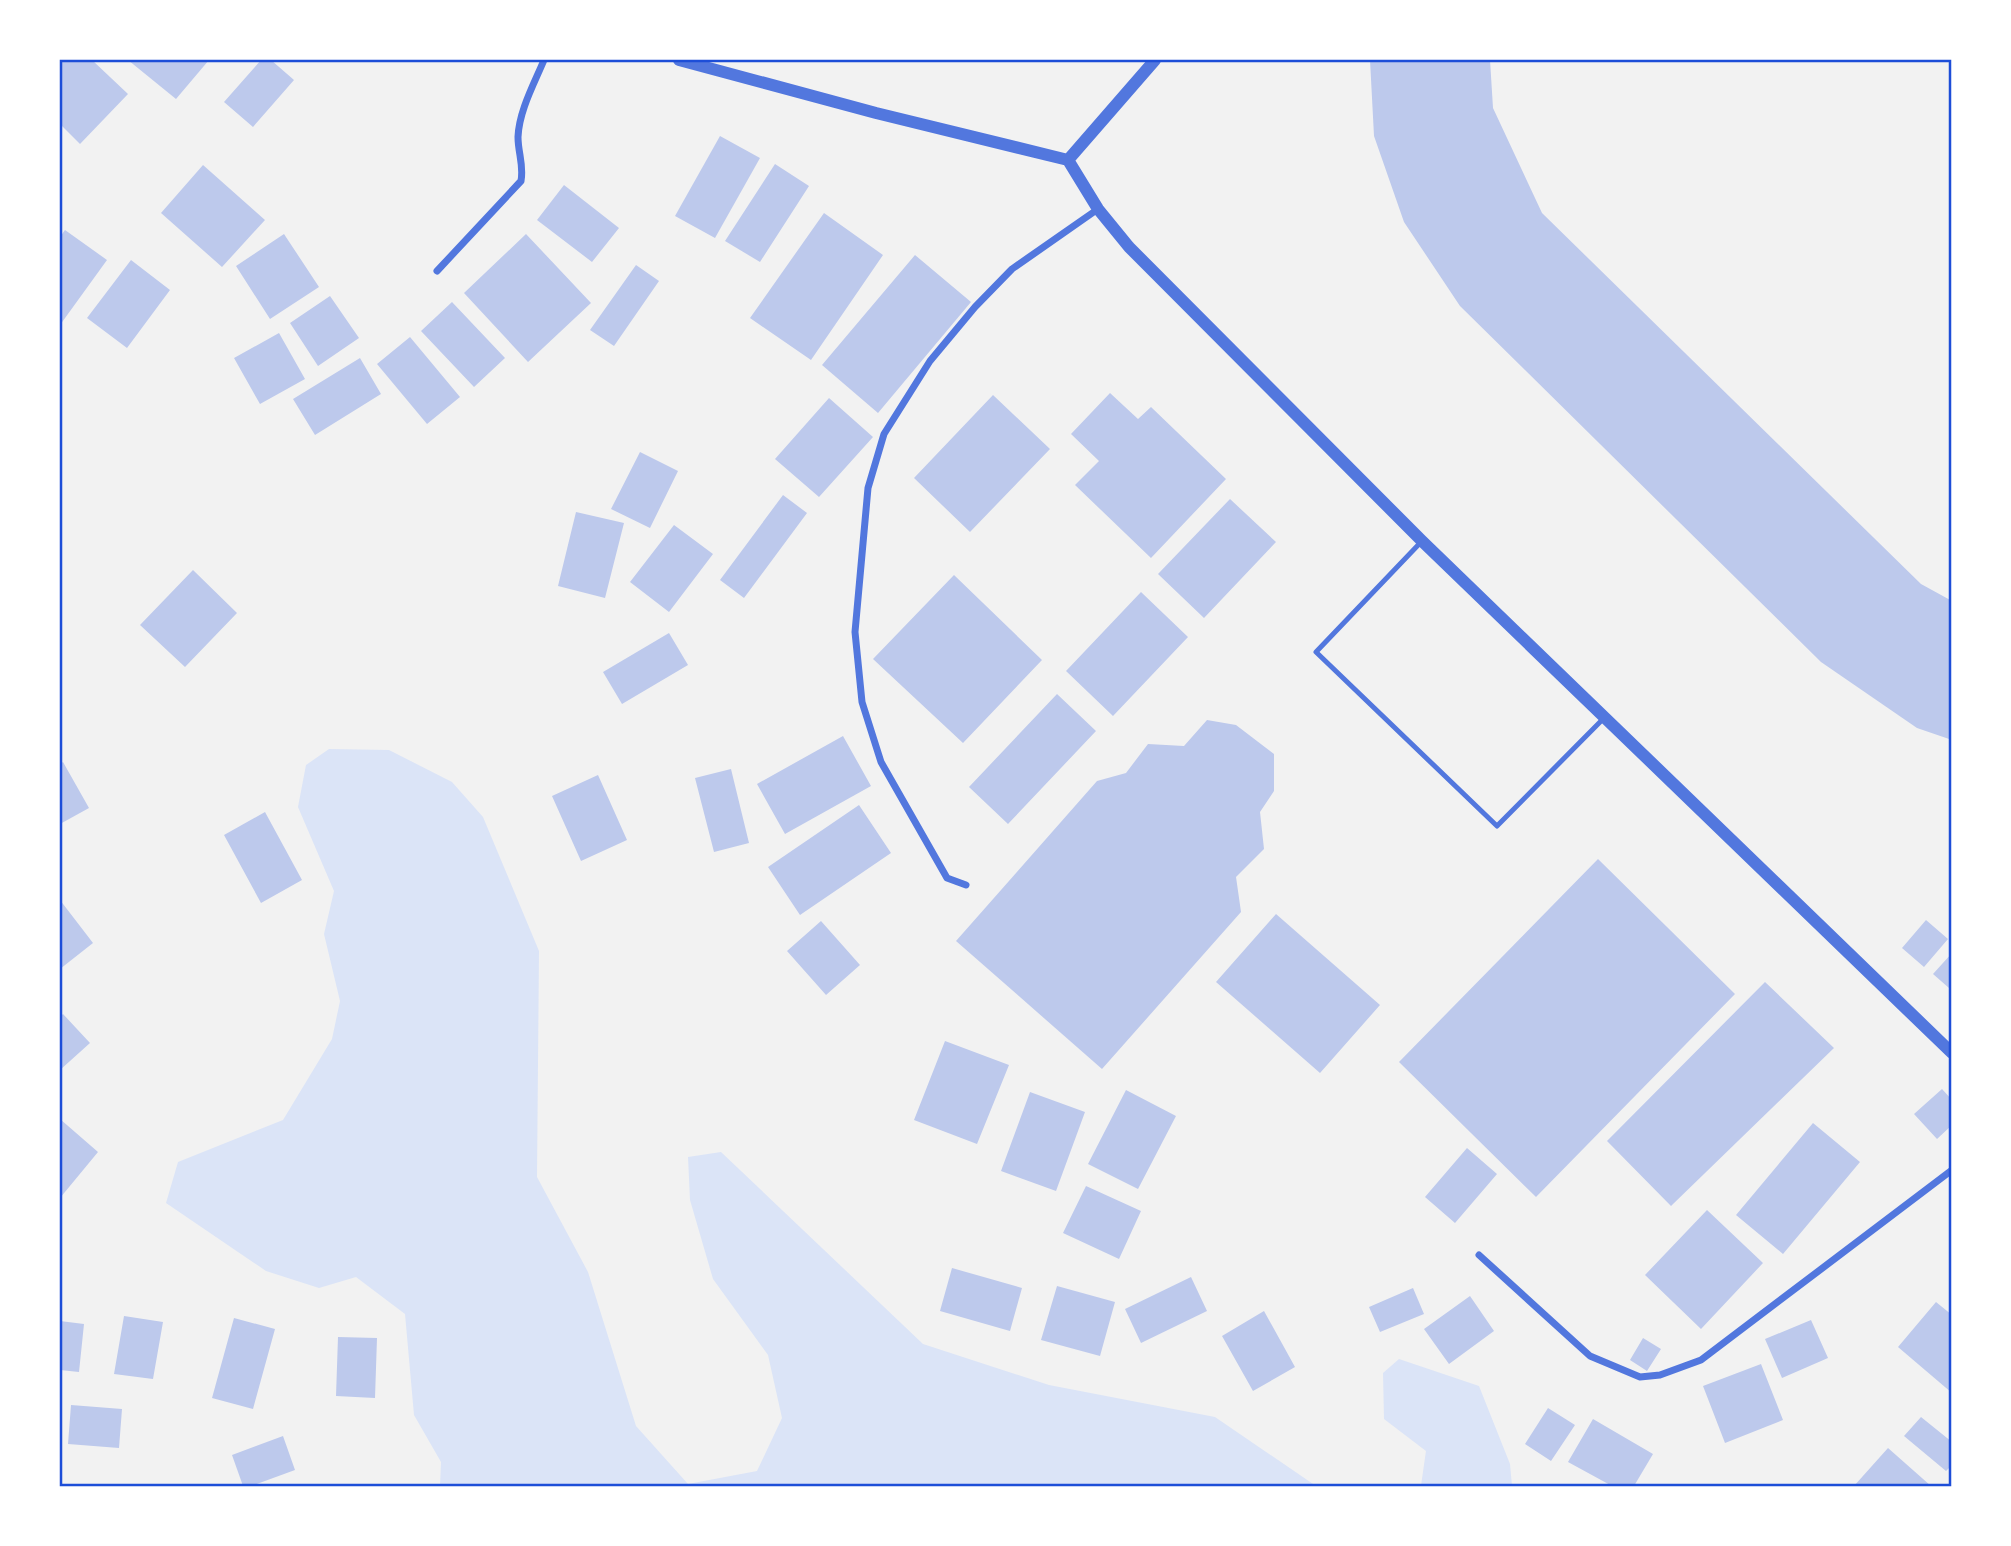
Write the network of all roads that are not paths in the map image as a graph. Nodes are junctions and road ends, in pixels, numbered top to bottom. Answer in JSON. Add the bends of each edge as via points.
{"nodes":[{"id":1,"x":544,"y":60,"type":"edge"},
{"id":2,"x":678,"y":60,"type":"edge"},
{"id":3,"x":1155,"y":60,"type":"edge"},
{"id":4,"x":1068,"y":160,"type":"junction"},
{"id":5,"x":1098,"y":209,"type":"junction"},
{"id":6,"x":437,"y":271,"type":"dead end"},
{"id":7,"x":1422,"y":541,"type":"junction"},
{"id":8,"x":1605,"y":717,"type":"junction"},
{"id":9,"x":966,"y":885,"type":"dead end"},
{"id":10,"x":1951,"y":1053,"type":"edge"},
{"id":11,"x":1951,"y":1170,"type":"edge"},
{"id":12,"x":1479,"y":1255,"type":"dead end"}],
"edges":[{"from":1,"to":6,"type":"street","via":[[520,118],[521,181]]},
{"from":2,"to":4,"type":"street"},
{"from":3,"to":4,"type":"street"},
{"from":4,"to":5,"type":"street"},
{"from":5,"to":7,"type":"street","via":[[1129,247]]},
{"from":5,"to":9,"type":"street","via":[[1012,269],[937,352],[884,434],[868,488],[855,632],[862,702],[881,762],[947,878]]},
{"from":7,"to":8,"type":"street"},
{"from":7,"to":8,"type":"lane","via":[[1316,652],[1326,662],[1497,826]]},
{"from":8,"to":10,"type":"street"},
{"from":11,"to":12,"type":"street","via":[[1701,1360],[1660,1375],[1640,1377],[1590,1356]]}]}
